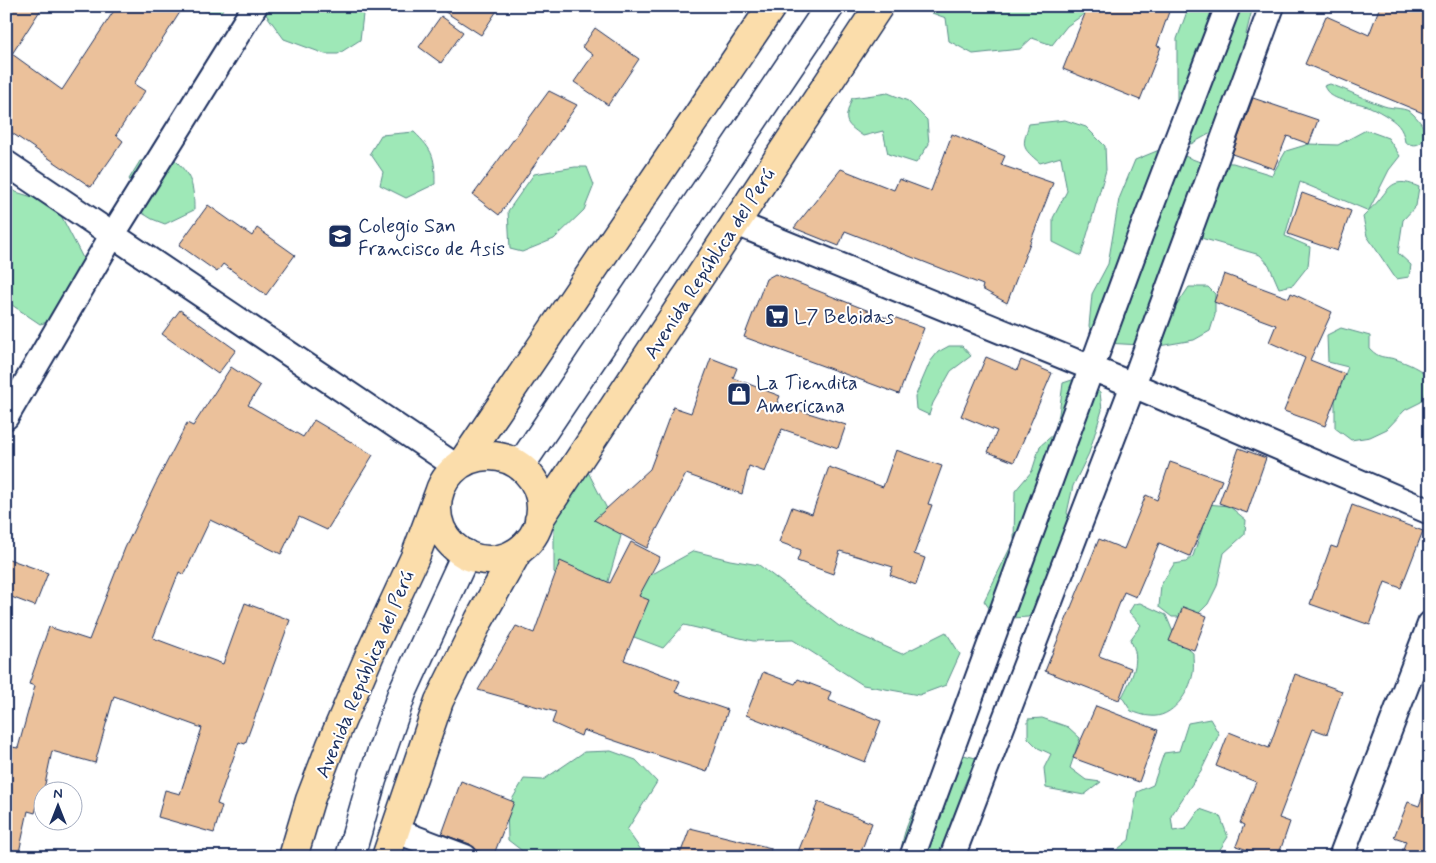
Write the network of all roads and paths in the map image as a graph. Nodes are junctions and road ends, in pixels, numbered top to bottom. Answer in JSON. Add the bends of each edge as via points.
{"nodes":[{"id":1,"x":255,"y":6,"type":"edge"},
{"id":2,"x":772,"y":6,"type":"edge"},
{"id":3,"x":830,"y":6,"type":"edge"},
{"id":4,"x":879,"y":6,"type":"edge"},
{"id":5,"x":1228,"y":6,"type":"edge"},
{"id":6,"x":1272,"y":6,"type":"edge"},
{"id":7,"x":6,"y":163,"type":"edge"},
{"id":8,"x":736,"y":223,"type":"junction"},
{"id":9,"x":113,"y":234,"type":"junction"},
{"id":10,"x":1092,"y":368,"type":"junction"},
{"id":11,"x":1133,"y":385,"type":"junction"},
{"id":12,"x":6,"y":417,"type":"edge"},
{"id":13,"x":460,"y":465,"type":"junction"},
{"id":14,"x":520,"y":466,"type":"junction"},
{"id":15,"x":439,"y":493,"type":"junction"},
{"id":16,"x":1430,"y":512,"type":"edge"},
{"id":17,"x":540,"y":520,"type":"junction"},
{"id":18,"x":518,"y":551,"type":"junction"},
{"id":19,"x":466,"y":554,"type":"junction"},
{"id":20,"x":1430,"y":624,"type":"edge"},
{"id":21,"x":394,"y":830,"type":"junction"},
{"id":22,"x":293,"y":857,"type":"edge"},
{"id":23,"x":350,"y":857,"type":"edge"},
{"id":24,"x":386,"y":857,"type":"edge"},
{"id":25,"x":465,"y":857,"type":"edge"},
{"id":26,"x":912,"y":857,"type":"edge"},
{"id":27,"x":952,"y":857,"type":"edge"},
{"id":28,"x":1341,"y":857,"type":"edge"}],
"edges":[{"from":1,"to":9,"type":"street"},
{"from":2,"to":13,"type":"highway"},
{"from":3,"to":14,"type":"street"},
{"from":4,"to":8,"type":"highway","name":"Avenida República del Perú"},
{"from":5,"to":10,"type":"street"},
{"from":6,"to":11,"type":"street"},
{"from":7,"to":9,"type":"street"},
{"from":8,"to":10,"type":"street"},
{"from":8,"to":17,"type":"highway","name":"Avenida República del Perú"},
{"from":9,"to":12,"type":"street"},
{"from":9,"to":13,"type":"street"},
{"from":10,"to":11,"type":"street"},
{"from":10,"to":26,"type":"street"},
{"from":11,"to":16,"type":"street"},
{"from":11,"to":27,"type":"street"},
{"from":13,"to":14,"type":"highway","via":[[476,457],[492,456]]},
{"from":13,"to":15,"type":"highway","via":[[443,483]]},
{"from":14,"to":17,"type":"highway","via":[[538,490]]},
{"from":15,"to":19,"type":"highway","via":[[436,508],[439,524],[446,538]]},
{"from":15,"to":22,"type":"highway","name":"Avenida República del Perú","via":[[415,557],[331,745]]},
{"from":17,"to":18,"type":"highway","via":[[528,543]]},
{"from":18,"to":19,"type":"highway","via":[[503,558],[487,560]]},
{"from":18,"to":21,"type":"highway","via":[[442,694]]},
{"from":19,"to":23,"type":"street","via":[[402,693]]},
{"from":20,"to":28,"type":"street"},
{"from":21,"to":24,"type":"highway"},
{"from":21,"to":25,"type":"street"}]}
